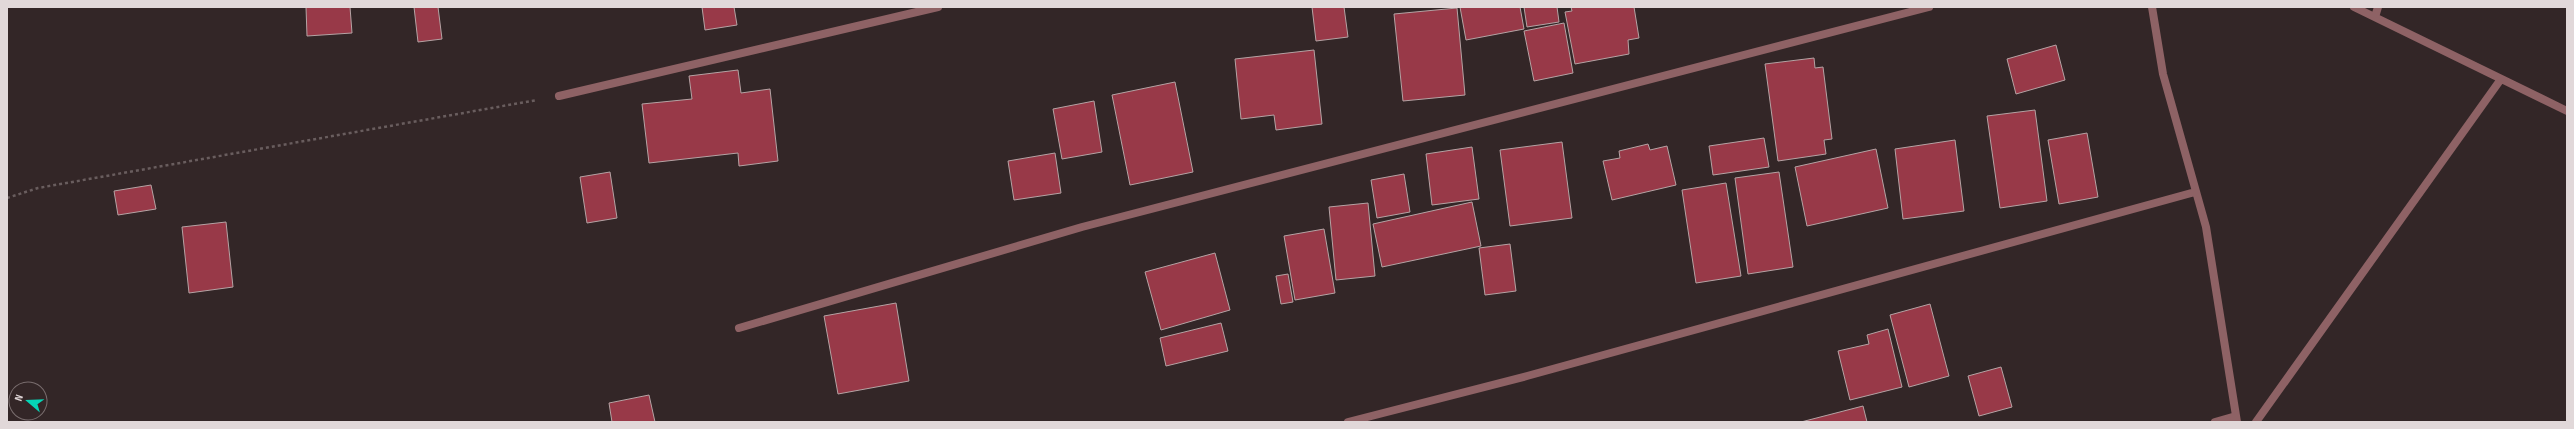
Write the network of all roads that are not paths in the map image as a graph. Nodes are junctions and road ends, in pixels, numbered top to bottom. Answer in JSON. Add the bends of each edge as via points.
{"nodes":[{"id":1,"x":938,"y":7,"type":"edge"},
{"id":2,"x":1929,"y":7,"type":"edge"},
{"id":3,"x":2152,"y":7,"type":"edge"},
{"id":4,"x":2354,"y":7,"type":"edge"},
{"id":5,"x":2378,"y":7,"type":"edge"},
{"id":6,"x":2375,"y":17,"type":"junction"},
{"id":7,"x":2501,"y":79,"type":"junction"},
{"id":8,"x":559,"y":96,"type":"road end"},
{"id":9,"x":2567,"y":111,"type":"edge"},
{"id":10,"x":2195,"y":192,"type":"junction"},
{"id":11,"x":739,"y":328,"type":"dead end"},
{"id":12,"x":1370,"y":419,"type":"edge"},
{"id":13,"x":2237,"y":419,"type":"edge"},
{"id":14,"x":1348,"y":422,"type":"edge"},
{"id":15,"x":2214,"y":422,"type":"edge"},
{"id":16,"x":2256,"y":422,"type":"edge"}],
"edges":[{"from":1,"to":8,"type":"street"},
{"from":2,"to":11,"type":"street","via":[[1082,227]]},
{"from":3,"to":10,"type":"street","via":[[2162,74]]},
{"from":4,"to":6,"type":"street"},
{"from":5,"to":6,"type":"street"},
{"from":6,"to":7,"type":"street"},
{"from":7,"to":9,"type":"street"},
{"from":7,"to":16,"type":"street"},
{"from":10,"to":12,"type":"street"},
{"from":10,"to":13,"type":"street","via":[[2206,227]]},
{"from":12,"to":14,"type":"street"},
{"from":13,"to":15,"type":"street"}]}
